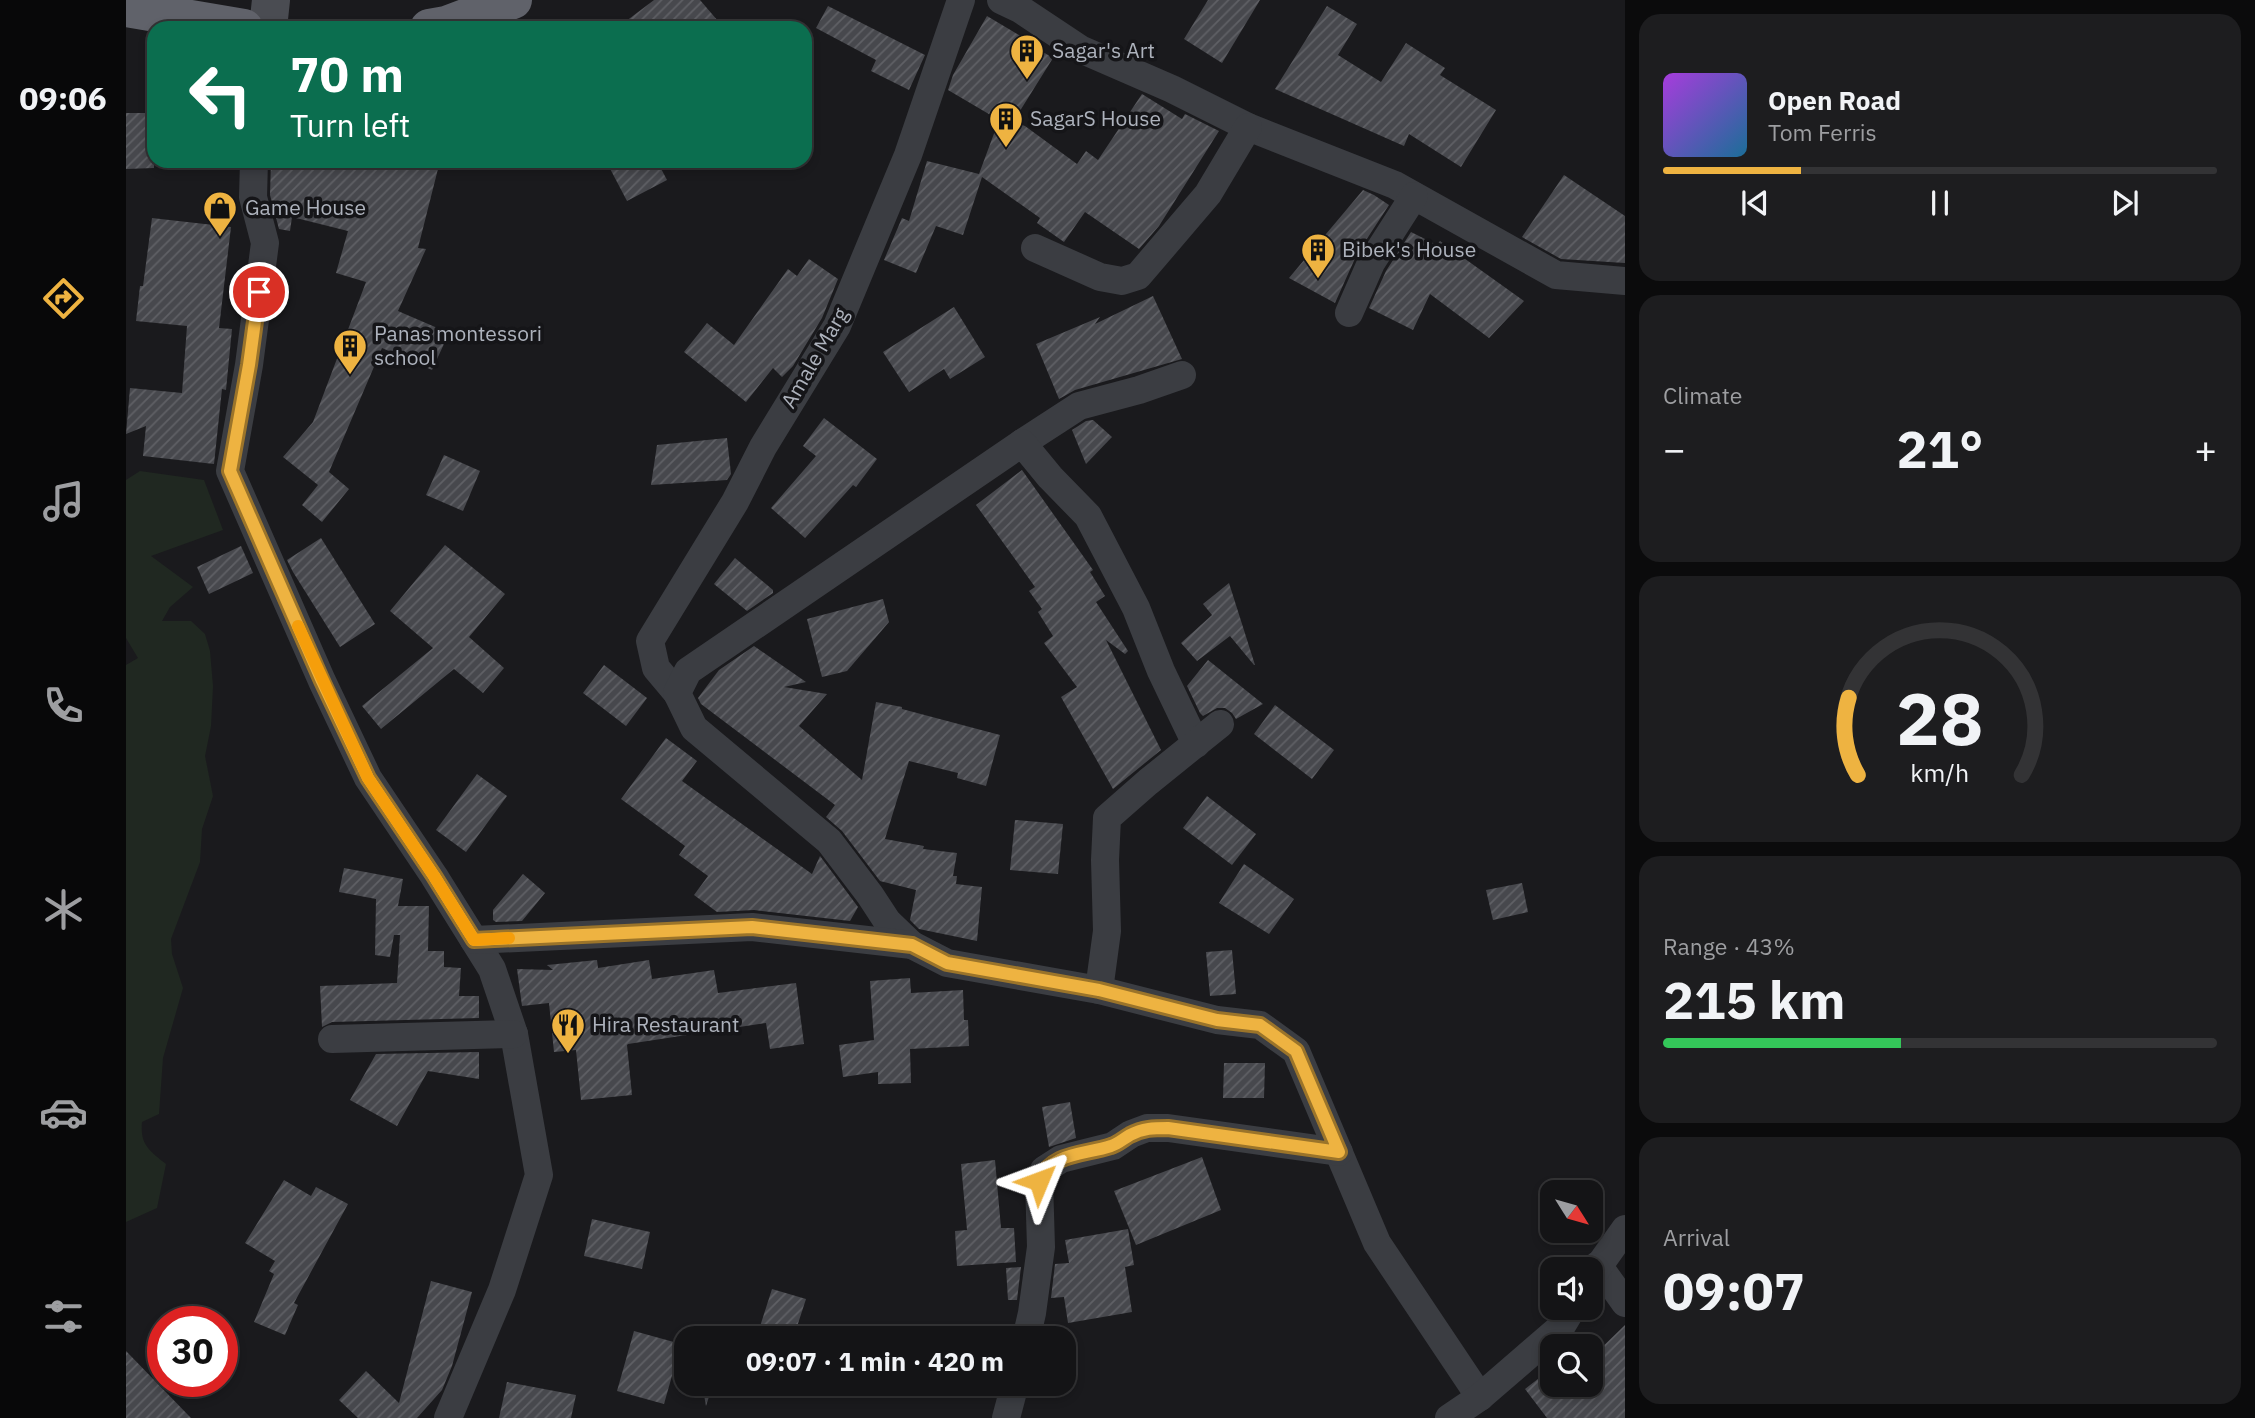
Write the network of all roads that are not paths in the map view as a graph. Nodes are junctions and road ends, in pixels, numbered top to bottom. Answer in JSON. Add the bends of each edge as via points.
{"nodes":[{"id":1,"x":271,"y":0,"type":"edge"},
{"id":2,"x":513,"y":0,"type":"edge"},
{"id":3,"x":961,"y":0,"type":"edge"},
{"id":4,"x":1001,"y":0,"type":"edge"},
{"id":5,"x":126,"y":8,"type":"edge"},
{"id":6,"x":203,"y":21,"type":"edge"},
{"id":7,"x":269,"y":21,"type":"edge"},
{"id":8,"x":457,"y":21,"type":"edge"},
{"id":9,"x":1248,"y":127,"type":"junction"},
{"id":10,"x":254,"y":168,"type":"edge"},
{"id":11,"x":1414,"y":196,"type":"junction"},
{"id":12,"x":1035,"y":248,"type":"dead end"},
{"id":13,"x":1625,"y":281,"type":"edge"},
{"id":14,"x":1349,"y":313,"type":"dead end"},
{"id":15,"x":1182,"y":375,"type":"dead end"},
{"id":16,"x":1022,"y":443,"type":"junction"},
{"id":17,"x":677,"y":693,"type":"junction"},
{"id":18,"x":1220,"y":724,"type":"dead end"},
{"id":19,"x":1196,"y":744,"type":"junction"},
{"id":20,"x":474,"y":940,"type":"junction"},
{"id":21,"x":912,"y":945,"type":"junction"},
{"id":22,"x":1099,"y":990,"type":"junction"},
{"id":23,"x":514,"y":1034,"type":"junction"},
{"id":24,"x":332,"y":1039,"type":"dead end"},
{"id":25,"x":1339,"y":1152,"type":"junction"},
{"id":26,"x":1625,"y":1229,"type":"edge"},
{"id":27,"x":1603,"y":1259,"type":"edge"},
{"id":28,"x":1603,"y":1280,"type":"edge"},
{"id":29,"x":1625,"y":1303,"type":"edge"},
{"id":30,"x":1565,"y":1320,"type":"edge"},
{"id":31,"x":1029,"y":1326,"type":"edge"},
{"id":32,"x":1012,"y":1396,"type":"edge"},
{"id":33,"x":1480,"y":1397,"type":"junction"},
{"id":34,"x":449,"y":1418,"type":"edge"},
{"id":35,"x":1006,"y":1418,"type":"edge"},
{"id":36,"x":1449,"y":1418,"type":"edge"}],
"edges":[{"from":1,"to":7,"type":"main road"},
{"from":2,"to":8,"type":"highway"},
{"from":3,"to":17,"type":"street","name":"Amale Marg","via":[[908,155],[837,326],[650,641],[656,668]]},
{"from":4,"to":9,"type":"street","via":[[1080,49]]},
{"from":5,"to":6,"type":"highway"},
{"from":9,"to":11,"type":"street"},
{"from":9,"to":12,"type":"street","via":[[1208,194],[1138,276],[1122,281],[1100,277]]},
{"from":10,"to":20,"type":"street","via":[[253,197],[265,243],[230,471],[368,778]]},
{"from":11,"to":13,"type":"street","via":[[1556,275]]},
{"from":11,"to":14,"type":"street","via":[[1371,263]]},
{"from":15,"to":16,"type":"street","via":[[1079,406]]},
{"from":16,"to":17,"type":"street","via":[[688,671]]},
{"from":16,"to":19,"type":"street","via":[[1088,516],[1136,608]]},
{"from":17,"to":21,"type":"street","name":"Amale Marg","via":[[694,728],[829,841],[887,921]]},
{"from":18,"to":19,"type":"street"},
{"from":19,"to":22,"type":"street","via":[[1107,818],[1107,931]]},
{"from":20,"to":21,"type":"street","via":[[752,927]]},
{"from":20,"to":23,"type":"street","via":[[492,969]]},
{"from":21,"to":22,"type":"street","via":[[947,963]]},
{"from":22,"to":25,"type":"street","via":[[1217,1020],[1260,1025],[1296,1051]]},
{"from":23,"to":24,"type":"street"},
{"from":23,"to":34,"type":"street","via":[[539,1175],[502,1290]]},
{"from":25,"to":31,"type":"street","via":[[1147,1128],[1113,1146],[1061,1159],[1044,1170],[1039,1181],[1041,1247]]},
{"from":25,"to":33,"type":"street","via":[[1377,1243]]},
{"from":26,"to":27,"type":"street"},
{"from":28,"to":29,"type":"street"},
{"from":30,"to":33,"type":"street"},
{"from":32,"to":35,"type":"street"},
{"from":33,"to":36,"type":"street"}]}
